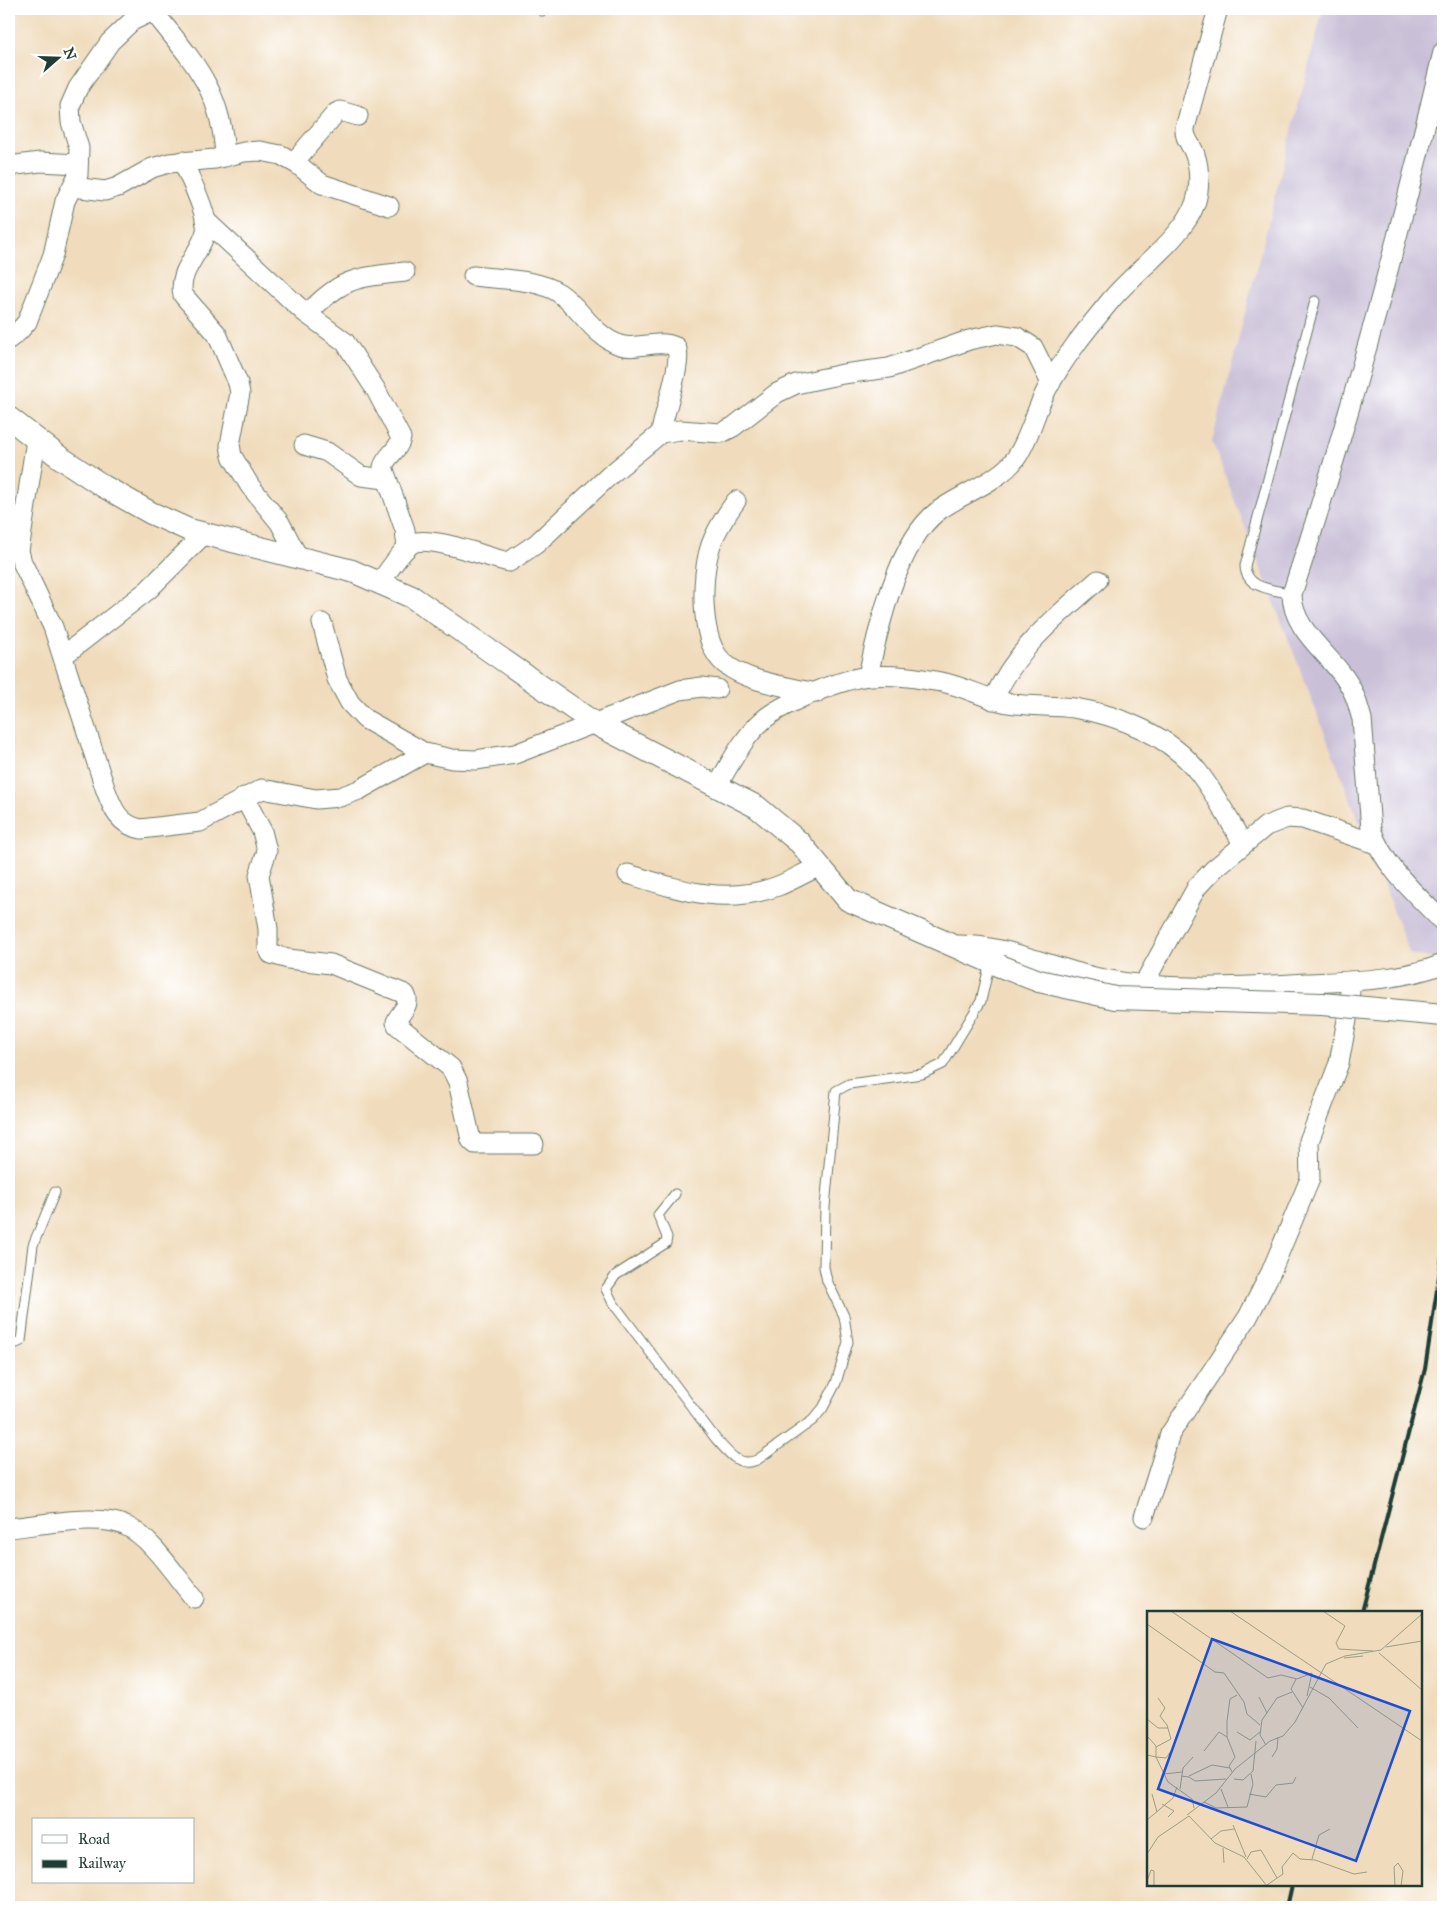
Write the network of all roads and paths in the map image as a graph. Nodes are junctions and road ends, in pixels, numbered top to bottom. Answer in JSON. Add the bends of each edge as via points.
{"nodes":[{"id":1,"x":1218,"y":9,"type":"edge"},
{"id":2,"x":155,"y":10,"type":"edge"},
{"id":3,"x":1443,"y":52,"type":"edge"},
{"id":4,"x":358,"y":116,"type":"dead end"},
{"id":5,"x":225,"y":157,"type":"junction"},
{"id":6,"x":183,"y":161,"type":"junction"},
{"id":7,"x":294,"y":162,"type":"junction"},
{"id":8,"x":78,"y":164,"type":"junction"},
{"id":9,"x":9,"y":166,"type":"edge"},
{"id":10,"x":73,"y":187,"type":"junction"},
{"id":11,"x":389,"y":206,"type":"dead end"},
{"id":12,"x":205,"y":220,"type":"junction"},
{"id":13,"x":405,"y":272,"type":"dead end"},
{"id":14,"x":473,"y":276,"type":"dead end"},
{"id":15,"x":1316,"y":301,"type":"dead end"},
{"id":16,"x":307,"y":314,"type":"junction"},
{"id":17,"x":9,"y":339,"type":"edge"},
{"id":18,"x":1051,"y":383,"type":"junction"},
{"id":19,"x":9,"y":418,"type":"edge"},
{"id":20,"x":661,"y":434,"type":"junction"},
{"id":21,"x":36,"y":440,"type":"junction"},
{"id":22,"x":304,"y":445,"type":"dead end"},
{"id":23,"x":386,"y":480,"type":"junction"},
{"id":24,"x":736,"y":501,"type":"dead end"},
{"id":25,"x":204,"y":534,"type":"junction"},
{"id":26,"x":407,"y":548,"type":"junction"},
{"id":27,"x":298,"y":557,"type":"junction"},
{"id":28,"x":1098,"y":580,"type":"dead end"},
{"id":29,"x":380,"y":582,"type":"junction"},
{"id":30,"x":1292,"y":594,"type":"junction"},
{"id":31,"x":322,"y":623,"type":"dead end"},
{"id":32,"x":63,"y":656,"type":"junction"},
{"id":33,"x":868,"y":676,"type":"junction"},
{"id":34,"x":717,"y":689,"type":"dead end"},
{"id":35,"x":816,"y":693,"type":"junction"},
{"id":36,"x":993,"y":700,"type":"junction"},
{"id":37,"x":594,"y":723,"type":"junction"},
{"id":38,"x":425,"y":753,"type":"junction"},
{"id":39,"x":717,"y":786,"type":"junction"},
{"id":40,"x":244,"y":797,"type":"junction"},
{"id":41,"x":1243,"y":844,"type":"junction"},
{"id":42,"x":1376,"y":844,"type":"junction"},
{"id":43,"x":820,"y":866,"type":"junction"},
{"id":44,"x":628,"y":874,"type":"dead end"},
{"id":45,"x":1443,"y":922,"type":"edge"},
{"id":46,"x":952,"y":945,"type":"junction"},
{"id":47,"x":995,"y":964,"type":"junction"},
{"id":48,"x":1443,"y":964,"type":"edge"},
{"id":49,"x":1351,"y":981,"type":"junction"},
{"id":50,"x":1144,"y":985,"type":"junction"},
{"id":51,"x":1443,"y":1015,"type":"edge"},
{"id":52,"x":534,"y":1144,"type":"dead end"},
{"id":53,"x":55,"y":1192,"type":"dead end"},
{"id":54,"x":675,"y":1194,"type":"dead end"},
{"id":55,"x":9,"y":1346,"type":"edge"},
{"id":56,"x":1144,"y":1517,"type":"dead end"},
{"id":57,"x":9,"y":1528,"type":"edge"},
{"id":58,"x":194,"y":1598,"type":"dead end"}],
"edges":[{"from":1,"to":18,"type":"street","via":[[1184,135],[1195,153],[1198,169],[1197,194],[1192,210],[1183,226],[1121,288],[1082,333]]},
{"from":2,"to":5,"type":"street","via":[[206,82],[219,110]]},
{"from":2,"to":8,"type":"street","via":[[126,25],[78,88],[70,113],[78,142]]},
{"from":3,"to":30,"type":"street","via":[[1406,208]]},
{"from":4,"to":7,"type":"street","via":[[340,111],[336,113]]},
{"from":5,"to":6,"type":"street"},
{"from":5,"to":7,"type":"street","via":[[260,151],[281,155]]},
{"from":6,"to":10,"type":"street","via":[[152,168],[104,191]]},
{"from":6,"to":12,"type":"street"},
{"from":7,"to":11,"type":"street","via":[[322,184]]},
{"from":8,"to":9,"type":"street","via":[[40,162]]},
{"from":8,"to":10,"type":"street"},
{"from":10,"to":17,"type":"street","via":[[65,201],[52,255],[26,322]]},
{"from":12,"to":16,"type":"street"},
{"from":12,"to":27,"type":"street","via":[[204,235],[183,278],[183,295],[218,334],[238,383],[240,393],[230,445],[232,456],[250,486],[280,523]]},
{"from":13,"to":16,"type":"street","via":[[350,280],[335,287]]},
{"from":14,"to":20,"type":"street","via":[[555,290],[594,328],[621,345],[664,342],[676,347],[679,361]]},
{"from":15,"to":30,"type":"lane","via":[[1245,566],[1252,584]]},
{"from":16,"to":23,"type":"street","via":[[345,342],[399,432],[400,444],[382,467]]},
{"from":18,"to":20,"type":"street","via":[[1033,347],[1025,341],[1008,334],[987,336],[889,368],[796,384],[773,396],[721,433],[680,430]]},
{"from":18,"to":33,"type":"street","via":[[1012,464],[939,510],[919,533],[886,601]]},
{"from":19,"to":21,"type":"street"},
{"from":20,"to":26,"type":"street","via":[[514,560],[509,562],[425,541]]},
{"from":21,"to":25,"type":"street","via":[[127,500]]},
{"from":21,"to":32,"type":"street","via":[[20,551]]},
{"from":22,"to":23,"type":"street","via":[[327,452],[361,476]]},
{"from":23,"to":26,"type":"street","via":[[405,530]]},
{"from":24,"to":35,"type":"street","via":[[709,548],[703,603],[704,620],[712,642],[723,663],[734,671]]},
{"from":25,"to":27,"type":"street"},
{"from":25,"to":32,"type":"street","via":[[148,590]]},
{"from":26,"to":29,"type":"street"},
{"from":27,"to":29,"type":"street"},
{"from":28,"to":36,"type":"street","via":[[1021,652],[1005,674]]},
{"from":29,"to":37,"type":"street","via":[[412,597]]},
{"from":30,"to":42,"type":"street","via":[[1297,617],[1342,675],[1358,704],[1370,829]]},
{"from":31,"to":38,"type":"street","via":[[337,679],[350,703],[365,719]]},
{"from":32,"to":40,"type":"street","via":[[108,794],[116,815],[124,822],[141,828],[200,822]]},
{"from":33,"to":35,"type":"street"},
{"from":33,"to":36,"type":"street","via":[[896,676],[944,683]]},
{"from":34,"to":37,"type":"street","via":[[702,686],[680,690]]},
{"from":35,"to":39,"type":"street","via":[[782,707],[763,721],[747,739]]},
{"from":36,"to":41,"type":"street","via":[[1095,712],[1150,733],[1199,773]]},
{"from":37,"to":38,"type":"street","via":[[499,758],[452,759]]},
{"from":37,"to":39,"type":"street"},
{"from":38,"to":40,"type":"street","via":[[359,790],[340,797],[316,799],[262,789]]},
{"from":39,"to":43,"type":"street","via":[[757,807],[779,824]]},
{"from":40,"to":52,"type":"street","via":[[266,841],[267,851],[259,875],[271,954],[331,964],[405,994],[407,1005],[397,1025],[446,1064],[456,1076],[471,1140],[475,1144]]},
{"from":41,"to":42,"type":"street","via":[[1266,826],[1287,818],[1314,822]]},
{"from":41,"to":50,"type":"street","via":[[1204,877]]},
{"from":42,"to":45,"type":"street","via":[[1384,859]]},
{"from":43,"to":44,"type":"street","via":[[759,892],[716,896],[684,891]]},
{"from":43,"to":46,"type":"street","via":[[848,900]]},
{"from":46,"to":47,"type":"street"},
{"from":46,"to":50,"type":"street","via":[[994,948],[1075,972]]},
{"from":47,"to":51,"type":"street","bridge":true,"via":[[1040,981],[1115,998],[1322,1004]]},
{"from":47,"to":54,"type":"lane","via":[[981,1001],[943,1064],[922,1074],[849,1084],[836,1091],[825,1207],[824,1266],[827,1281],[844,1316],[848,1342],[836,1383],[823,1408],[813,1420],[749,1463],[733,1457],[716,1439],[613,1303],[606,1289],[616,1275],[666,1243],[667,1236],[658,1215]]},
{"from":48,"to":49,"type":"street","via":[[1406,975]]},
{"from":49,"to":50,"type":"street","via":[[1225,988]]},
{"from":49,"to":56,"type":"street","via":[[1348,1020],[1339,1063],[1309,1141],[1310,1179],[1248,1318],[1170,1434]]},
{"from":53,"to":55,"type":"lane","via":[[33,1245],[21,1341]]},
{"from":57,"to":58,"type":"street","via":[[93,1520],[126,1526],[148,1544]]}]}
